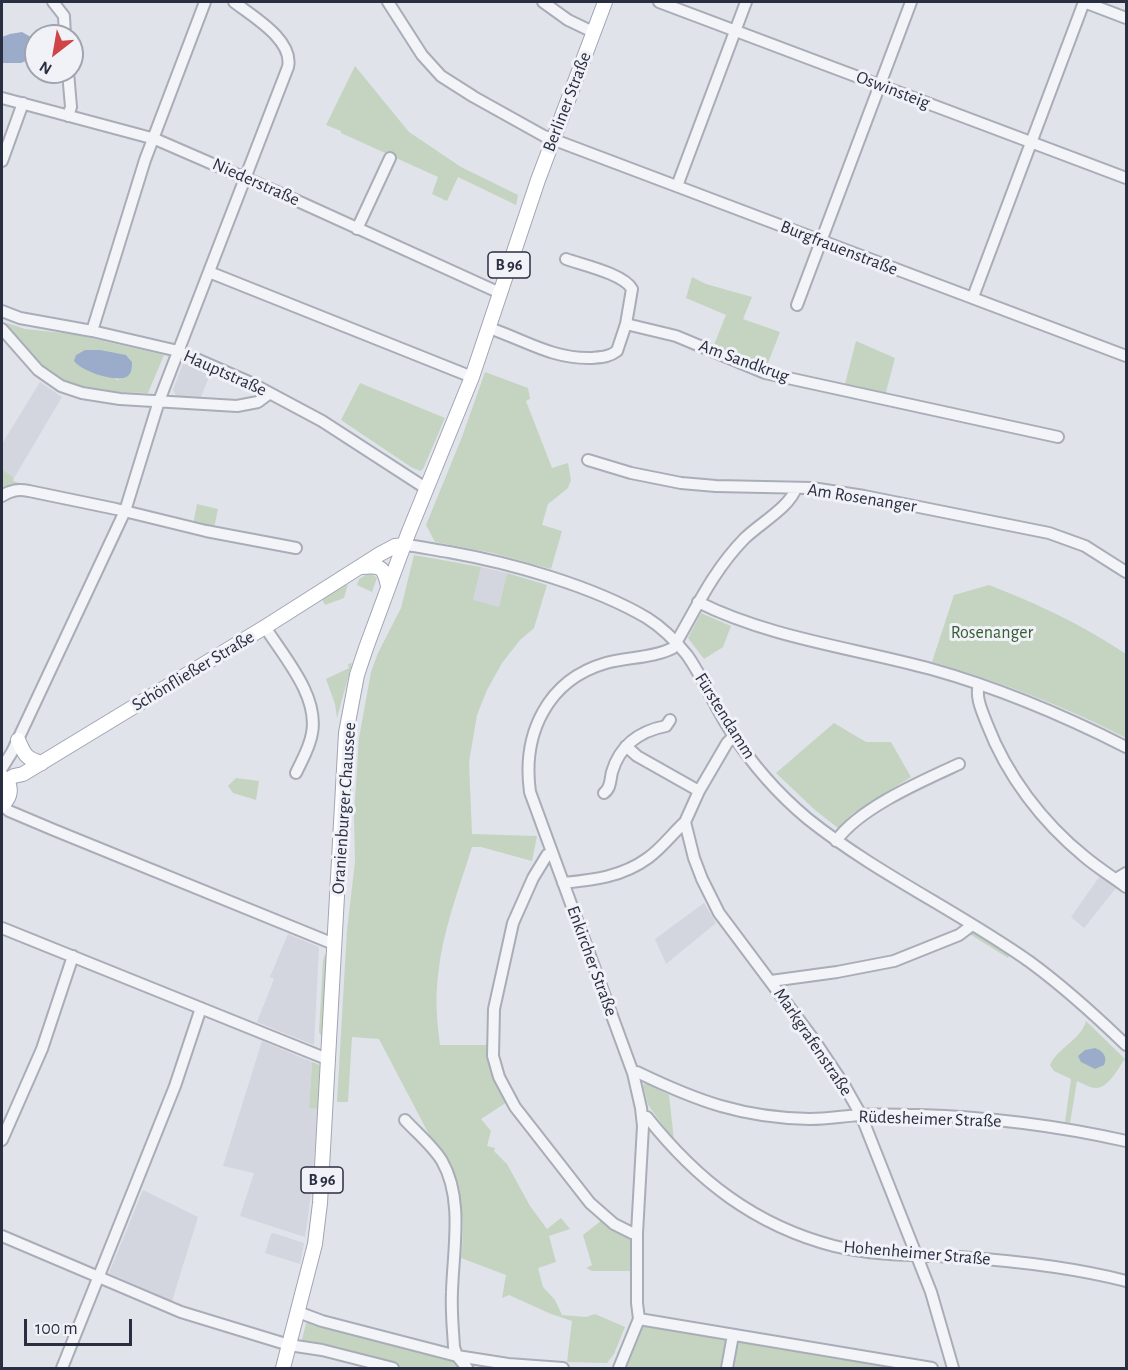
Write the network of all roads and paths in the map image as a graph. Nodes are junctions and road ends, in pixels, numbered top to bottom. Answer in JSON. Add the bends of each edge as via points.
{"nodes":[{"id":1,"x":53,"y":2,"type":"edge"},
{"id":2,"x":204,"y":2,"type":"edge"},
{"id":3,"x":234,"y":2,"type":"edge"},
{"id":4,"x":388,"y":2,"type":"edge"},
{"id":5,"x":543,"y":2,"type":"edge"},
{"id":6,"x":605,"y":2,"type":"edge"},
{"id":7,"x":659,"y":2,"type":"edge"},
{"id":8,"x":746,"y":2,"type":"edge"},
{"id":9,"x":911,"y":2,"type":"edge"},
{"id":10,"x":1084,"y":2,"type":"edge"},
{"id":11,"x":1126,"y":18,"type":"edge"},
{"id":12,"x":64,"y":24,"type":"edge"},
{"id":13,"x":735,"y":30,"type":"junction"},
{"id":14,"x":593,"y":32,"type":"junction"},
{"id":15,"x":69,"y":84,"type":"edge"},
{"id":16,"x":880,"y":85,"type":"junction"},
{"id":17,"x":2,"y":98,"type":"edge"},
{"id":18,"x":22,"y":103,"type":"junction"},
{"id":19,"x":68,"y":116,"type":"junction"},
{"id":20,"x":155,"y":138,"type":"junction"},
{"id":21,"x":552,"y":139,"type":"junction"},
{"id":22,"x":1031,"y":142,"type":"junction"},
{"id":23,"x":390,"y":158,"type":"dead end"},
{"id":24,"x":2,"y":161,"type":"edge"},
{"id":25,"x":246,"y":178,"type":"junction"},
{"id":26,"x":1126,"y":178,"type":"edge"},
{"id":27,"x":677,"y":186,"type":"junction"},
{"id":28,"x":530,"y":202,"type":"joint"},
{"id":29,"x":357,"y":229,"type":"junction"},
{"id":30,"x":821,"y":242,"type":"junction"},
{"id":31,"x":566,"y":259,"type":"dead end"},
{"id":32,"x":209,"y":272,"type":"junction"},
{"id":33,"x":500,"y":293,"type":"junction"},
{"id":34,"x":973,"y":297,"type":"junction"},
{"id":35,"x":796,"y":305,"type":"dead end"},
{"id":36,"x":2,"y":311,"type":"edge"},
{"id":37,"x":626,"y":324,"type":"junction"},
{"id":38,"x":489,"y":328,"type":"junction"},
{"id":39,"x":2,"y":329,"type":"edge"},
{"id":40,"x":92,"y":331,"type":"junction"},
{"id":41,"x":178,"y":351,"type":"junction"},
{"id":42,"x":1126,"y":356,"type":"edge"},
{"id":43,"x":472,"y":377,"type":"junction"},
{"id":44,"x":270,"y":393,"type":"junction"},
{"id":45,"x":159,"y":401,"type":"junction"},
{"id":46,"x":1058,"y":437,"type":"dead end"},
{"id":47,"x":588,"y":460,"type":"dead end"},
{"id":48,"x":796,"y":488,"type":"junction"},
{"id":49,"x":427,"y":489,"type":"junction"},
{"id":50,"x":2,"y":496,"type":"edge"},
{"id":51,"x":125,"y":511,"type":"junction"},
{"id":52,"x":404,"y":545,"type":"junction"},
{"id":53,"x":296,"y":548,"type":"dead end"},
{"id":54,"x":362,"y":567,"type":"junction"},
{"id":55,"x":1126,"y":572,"type":"edge"},
{"id":56,"x":388,"y":586,"type":"junction"},
{"id":57,"x":698,"y":602,"type":"junction"},
{"id":58,"x":265,"y":627,"type":"junction"},
{"id":59,"x":676,"y":642,"type":"junction"},
{"id":60,"x":979,"y":684,"type":"junction"},
{"id":61,"x":670,"y":720,"type":"dead end"},
{"id":62,"x":734,"y":736,"type":"junction"},
{"id":63,"x":15,"y":746,"type":"junction"},
{"id":64,"x":626,"y":746,"type":"junction"},
{"id":65,"x":1126,"y":747,"type":"edge"},
{"id":66,"x":42,"y":764,"type":"junction"},
{"id":67,"x":959,"y":764,"type":"dead end"},
{"id":68,"x":296,"y":773,"type":"dead end"},
{"id":69,"x":5,"y":779,"type":"edge"},
{"id":70,"x":699,"y":790,"type":"junction"},
{"id":71,"x":604,"y":793,"type":"dead end"},
{"id":72,"x":2,"y":805,"type":"edge"},
{"id":73,"x":685,"y":822,"type":"junction"},
{"id":74,"x":836,"y":841,"type":"junction"},
{"id":75,"x":551,"y":853,"type":"junction"},
{"id":76,"x":1126,"y":873,"type":"edge"},
{"id":77,"x":1116,"y":879,"type":"junction"},
{"id":78,"x":563,"y":883,"type":"junction"},
{"id":79,"x":1126,"y":887,"type":"edge"},
{"id":80,"x":971,"y":926,"type":"junction"},
{"id":81,"x":2,"y":928,"type":"edge"},
{"id":82,"x":335,"y":943,"type":"junction"},
{"id":83,"x":73,"y":956,"type":"junction"},
{"id":84,"x":771,"y":981,"type":"junction"},
{"id":85,"x":201,"y":1008,"type":"junction"},
{"id":86,"x":1126,"y":1045,"type":"edge"},
{"id":87,"x":329,"y":1057,"type":"junction"},
{"id":88,"x":633,"y":1073,"type":"junction"},
{"id":89,"x":861,"y":1115,"type":"junction"},
{"id":90,"x":642,"y":1117,"type":"junction"},
{"id":91,"x":405,"y":1120,"type":"dead end"},
{"id":92,"x":2,"y":1140,"type":"edge"},
{"id":93,"x":1126,"y":1141,"type":"edge"},
{"id":94,"x":637,"y":1233,"type":"junction"},
{"id":95,"x":2,"y":1236,"type":"edge"},
{"id":96,"x":917,"y":1255,"type":"junction"},
{"id":97,"x":99,"y":1278,"type":"junction"},
{"id":98,"x":1126,"y":1281,"type":"edge"},
{"id":99,"x":298,"y":1312,"type":"junction"},
{"id":100,"x":639,"y":1319,"type":"junction"},
{"id":101,"x":733,"y":1335,"type":"junction"},
{"id":102,"x":289,"y":1345,"type":"junction"},
{"id":103,"x":457,"y":1356,"type":"junction"},
{"id":104,"x":62,"y":1368,"type":"edge"},
{"id":105,"x":283,"y":1368,"type":"edge"},
{"id":106,"x":393,"y":1368,"type":"edge"},
{"id":107,"x":467,"y":1368,"type":"edge"},
{"id":108,"x":563,"y":1368,"type":"edge"},
{"id":109,"x":619,"y":1368,"type":"edge"},
{"id":110,"x":727,"y":1368,"type":"edge"},
{"id":111,"x":932,"y":1368,"type":"edge"},
{"id":112,"x":953,"y":1368,"type":"edge"}],
"edges":[{"from":1,"to":12,"type":"street","via":[[64,16]]},
{"from":2,"to":20,"type":"street"},
{"from":3,"to":25,"type":"street","via":[[277,36],[290,59]]},
{"from":4,"to":21,"type":"street","name":"Burgfrauenstraße","via":[[422,55],[441,75]]},
{"from":5,"to":14,"type":"street"},
{"from":6,"to":14,"type":"main road","name":"Berliner Straße","number":"B 96"},
{"from":7,"to":13,"type":"street","name":"Oswinsteig"},
{"from":8,"to":13,"type":"street"},
{"from":9,"to":16,"type":"street"},
{"from":10,"to":11,"type":"street"},
{"from":10,"to":22,"type":"street"},
{"from":13,"to":16,"type":"street","name":"Oswinsteig"},
{"from":13,"to":27,"type":"street"},
{"from":14,"to":21,"type":"main road","name":"Berliner Straße","number":"B 96"},
{"from":15,"to":19,"type":"street"},
{"from":16,"to":22,"type":"street","name":"Oswinsteig"},
{"from":16,"to":30,"type":"street"},
{"from":17,"to":18,"type":"street","name":"Niederstraße"},
{"from":18,"to":19,"type":"street","name":"Niederstraße"},
{"from":18,"to":24,"type":"street"},
{"from":19,"to":20,"type":"street","name":"Niederstraße"},
{"from":20,"to":25,"type":"street","name":"Niederstraße"},
{"from":20,"to":40,"type":"street"},
{"from":21,"to":27,"type":"street","name":"Burgfrauenstraße"},
{"from":21,"to":28,"type":"main road","name":"Berliner Straße","number":"B 96"},
{"from":22,"to":26,"type":"street","name":"Oswinsteig"},
{"from":22,"to":34,"type":"street"},
{"from":23,"to":29,"type":"street"},
{"from":25,"to":29,"type":"street","name":"Niederstraße"},
{"from":25,"to":32,"type":"street"},
{"from":27,"to":30,"type":"street","name":"Burgfrauenstraße"},
{"from":28,"to":33,"type":"main road","name":"Oranienburger Chaussee","number":"B 96"},
{"from":29,"to":33,"type":"street","name":"Niederstraße"},
{"from":30,"to":34,"type":"street","name":"Burgfrauenstraße"},
{"from":30,"to":35,"type":"street"},
{"from":31,"to":37,"type":"street","via":[[628,282],[632,289]]},
{"from":32,"to":41,"type":"street"},
{"from":32,"to":43,"type":"street"},
{"from":33,"to":38,"type":"main road","name":"Oranienburger Chaussee","number":"B 96"},
{"from":34,"to":42,"type":"street","name":"Burgfrauenstraße"},
{"from":36,"to":40,"type":"street","name":"Hauptstraße"},
{"from":37,"to":38,"type":"street","via":[[617,351],[606,357],[585,358],[556,355]]},
{"from":37,"to":46,"type":"street","name":"Am Sandkrug","via":[[676,336],[765,372]]},
{"from":38,"to":43,"type":"main road","name":"Oranienburger Chaussee","number":"B 96"},
{"from":39,"to":45,"type":"street","via":[[38,370],[61,386],[82,393]]},
{"from":40,"to":41,"type":"street","name":"Hauptstraße"},
{"from":41,"to":44,"type":"street","name":"Hauptstraße"},
{"from":41,"to":45,"type":"street"},
{"from":43,"to":49,"type":"main road","name":"Oranienburger Chaussee","number":"B 96"},
{"from":44,"to":45,"type":"street","via":[[258,402],[237,406]]},
{"from":44,"to":49,"type":"street","name":"Hauptstraße","via":[[322,421]]},
{"from":45,"to":51,"type":"street"},
{"from":47,"to":48,"type":"street","name":"Am Rosenanger","via":[[681,483]]},
{"from":48,"to":55,"type":"street","name":"Am Rosenanger","via":[[864,496],[1049,533],[1084,546]]},
{"from":48,"to":57,"type":"street","via":[[787,503],[729,556]]},
{"from":49,"to":52,"type":"main road","name":"Oranienburger Chaussee","number":"B 96"},
{"from":50,"to":51,"type":"street","via":[[20,489]]},
{"from":51,"to":53,"type":"street"},
{"from":51,"to":63,"type":"street"},
{"from":52,"to":54,"type":"main road","name":"Schönfließer Straße","via":[[395,546]]},
{"from":52,"to":56,"type":"main road","name":"Oranienburger Chaussee","number":"B 96"},
{"from":52,"to":59,"type":"street","name":"Fürstendamm","via":[[483,559],[569,584],[646,617]]},
{"from":54,"to":56,"type":"main road","via":[[381,568]]},
{"from":54,"to":58,"type":"main road","name":"Schönfließer Straße"},
{"from":56,"to":82,"type":"main road","name":"Oranienburger Chaussee","number":"B 96","via":[[357,675],[346,733]]},
{"from":57,"to":59,"type":"street"},
{"from":57,"to":60,"type":"street","via":[[783,633]]},
{"from":58,"to":66,"type":"main road","name":"Schönfließer Straße"},
{"from":58,"to":68,"type":"street","via":[[302,687],[313,716],[312,735]]},
{"from":59,"to":62,"type":"street","name":"Fürstendamm","via":[[699,673]]},
{"from":59,"to":75,"type":"street","name":"Enkircher Straße","via":[[670,650],[591,669],[565,685],[546,707],[532,738],[528,777]]},
{"from":60,"to":65,"type":"street","via":[[1069,719]]},
{"from":60,"to":77,"type":"street","via":[[979,701],[992,736],[1016,781],[1060,834]]},
{"from":61,"to":64,"type":"street","via":[[666,726],[648,730]]},
{"from":62,"to":70,"type":"street"},
{"from":62,"to":74,"type":"street","name":"Fürstendamm","via":[[775,788]]},
{"from":63,"to":66,"type":"main road","via":[[29,759]]},
{"from":63,"to":69,"type":"street"},
{"from":64,"to":70,"type":"street"},
{"from":64,"to":71,"type":"street"},
{"from":66,"to":69,"type":"main road","name":"Schönfließer Straße"},
{"from":67,"to":74,"type":"street","via":[[875,808]]},
{"from":69,"to":72,"type":"main road","name":"Schönfließer Straße","via":[[8,799]]},
{"from":70,"to":73,"type":"street"},
{"from":72,"to":82,"type":"street","via":[[54,830]]},
{"from":73,"to":78,"type":"street","via":[[647,859],[630,868],[610,877]]},
{"from":73,"to":84,"type":"street","name":"Markgrafenstraße","via":[[710,896]]},
{"from":74,"to":80,"type":"street","name":"Fürstendamm"},
{"from":75,"to":78,"type":"street","name":"Enkircher Straße"},
{"from":75,"to":94,"type":"street","via":[[533,878],[513,923],[494,1009],[495,1063],[514,1107],[591,1203],[614,1224]]},
{"from":76,"to":77,"type":"street"},
{"from":77,"to":79,"type":"street"},
{"from":78,"to":88,"type":"street","name":"Enkircher Straße"},
{"from":80,"to":84,"type":"street","via":[[959,935],[894,961]]},
{"from":80,"to":86,"type":"street","name":"Fürstendamm","via":[[1055,981]]},
{"from":81,"to":83,"type":"street"},
{"from":82,"to":87,"type":"main road","name":"Oranienburger Chaussee","number":"B 96"},
{"from":83,"to":85,"type":"street"},
{"from":83,"to":92,"type":"street","via":[[42,1049]]},
{"from":84,"to":89,"type":"street","name":"Markgrafenstraße"},
{"from":85,"to":87,"type":"street"},
{"from":85,"to":97,"type":"street","via":[[175,1086]]},
{"from":87,"to":99,"type":"main road","name":"Oranienburger Chaussee","number":"B 96","via":[[317,1231]]},
{"from":88,"to":89,"type":"street","name":"Rüdesheimer Straße","via":[[744,1113],[811,1119]]},
{"from":88,"to":90,"type":"street","name":"Enkircher Straße"},
{"from":89,"to":93,"type":"street","name":"Rüdesheimer Straße","via":[[1023,1123]]},
{"from":89,"to":96,"type":"street","name":"Markgrafenstraße"},
{"from":90,"to":94,"type":"street","name":"Enkircher Straße"},
{"from":90,"to":96,"type":"street","name":"Hohenheimer Straße","via":[[700,1176],[764,1219],[834,1246]]},
{"from":91,"to":103,"type":"street","via":[[440,1159],[451,1188],[456,1239],[452,1311]]},
{"from":94,"to":100,"type":"street","name":"Enkircher Straße"},
{"from":95,"to":97,"type":"street"},
{"from":96,"to":98,"type":"street","name":"Hohenheimer Straße","via":[[1026,1263]]},
{"from":96,"to":112,"type":"street","name":"Markgrafenstraße"},
{"from":97,"to":102,"type":"street","via":[[181,1312]]},
{"from":97,"to":104,"type":"street"},
{"from":99,"to":102,"type":"main road","name":"Oranienburger Chaussee","number":"B 96"},
{"from":99,"to":103,"type":"street"},
{"from":100,"to":101,"type":"street"},
{"from":100,"to":109,"type":"street","name":"Enkircher Straße"},
{"from":101,"to":110,"type":"street"},
{"from":101,"to":111,"type":"street"},
{"from":102,"to":105,"type":"main road","name":"Oranienburger Chaussee","number":"B 96"},
{"from":102,"to":106,"type":"street"},
{"from":103,"to":107,"type":"street"},
{"from":103,"to":108,"type":"street"}]}
